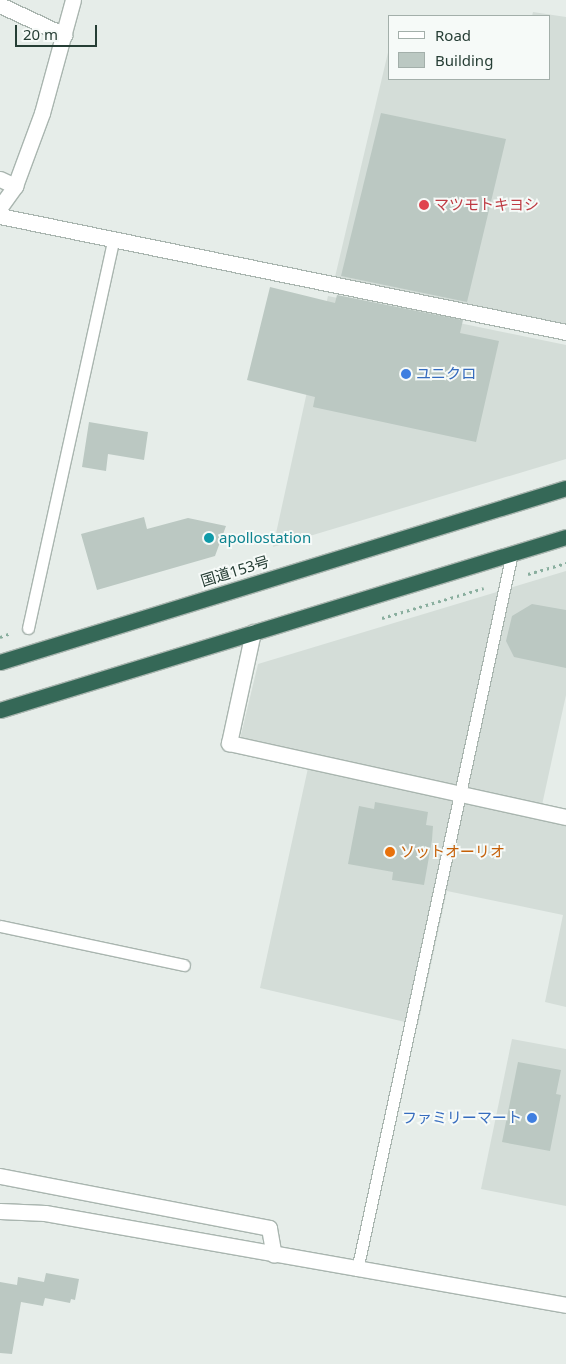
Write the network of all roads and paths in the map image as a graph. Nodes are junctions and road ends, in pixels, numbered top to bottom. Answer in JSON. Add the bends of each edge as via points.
{"nodes":[{"id":1,"x":73,"y":0,"type":"edge"},
{"id":2,"x":0,"y":5,"type":"edge"},
{"id":3,"x":64,"y":36,"type":"junction"},
{"id":4,"x":0,"y":179,"type":"edge"},
{"id":5,"x":15,"y":186,"type":"junction"},
{"id":6,"x":0,"y":207,"type":"edge"},
{"id":7,"x":0,"y":216,"type":"edge"},
{"id":8,"x":114,"y":238,"type":"junction"},
{"id":9,"x":566,"y":332,"type":"edge"},
{"id":10,"x":566,"y":488,"type":"edge"},
{"id":11,"x":566,"y":536,"type":"edge"},
{"id":12,"x":512,"y":553,"type":"junction"},
{"id":13,"x":28,"y":628,"type":"dead end"},
{"id":14,"x":253,"y":632,"type":"junction"},
{"id":15,"x":0,"y":662,"type":"edge"},
{"id":16,"x":1,"y":714,"type":"edge"},
{"id":17,"x":459,"y":793,"type":"junction"},
{"id":18,"x":566,"y":817,"type":"edge"},
{"id":19,"x":0,"y":926,"type":"edge"},
{"id":20,"x":184,"y":965,"type":"dead end"},
{"id":21,"x":0,"y":1176,"type":"edge"},
{"id":22,"x":0,"y":1211,"type":"edge"},
{"id":23,"x":274,"y":1255,"type":"junction"},
{"id":24,"x":357,"y":1270,"type":"junction"},
{"id":25,"x":566,"y":1305,"type":"edge"}],
"edges":[{"from":1,"to":3,"type":"street"},
{"from":2,"to":3,"type":"street"},
{"from":3,"to":5,"type":"street","via":[[42,113]]},
{"from":4,"to":5,"type":"street"},
{"from":5,"to":6,"type":"street"},
{"from":7,"to":8,"type":"street"},
{"from":8,"to":9,"type":"street"},
{"from":8,"to":13,"type":"lane"},
{"from":10,"to":15,"type":"highway","name":"国道153号"},
{"from":11,"to":12,"type":"highway"},
{"from":12,"to":14,"type":"highway"},
{"from":12,"to":17,"type":"lane"},
{"from":14,"to":16,"type":"highway"},
{"from":14,"to":17,"type":"street","via":[[229,743]]},
{"from":17,"to":18,"type":"street"},
{"from":17,"to":24,"type":"lane"},
{"from":19,"to":20,"type":"lane"},
{"from":21,"to":23,"type":"street","via":[[269,1228]]},
{"from":22,"to":23,"type":"street","via":[[46,1213]]},
{"from":23,"to":24,"type":"street"},
{"from":24,"to":25,"type":"street"}]}
